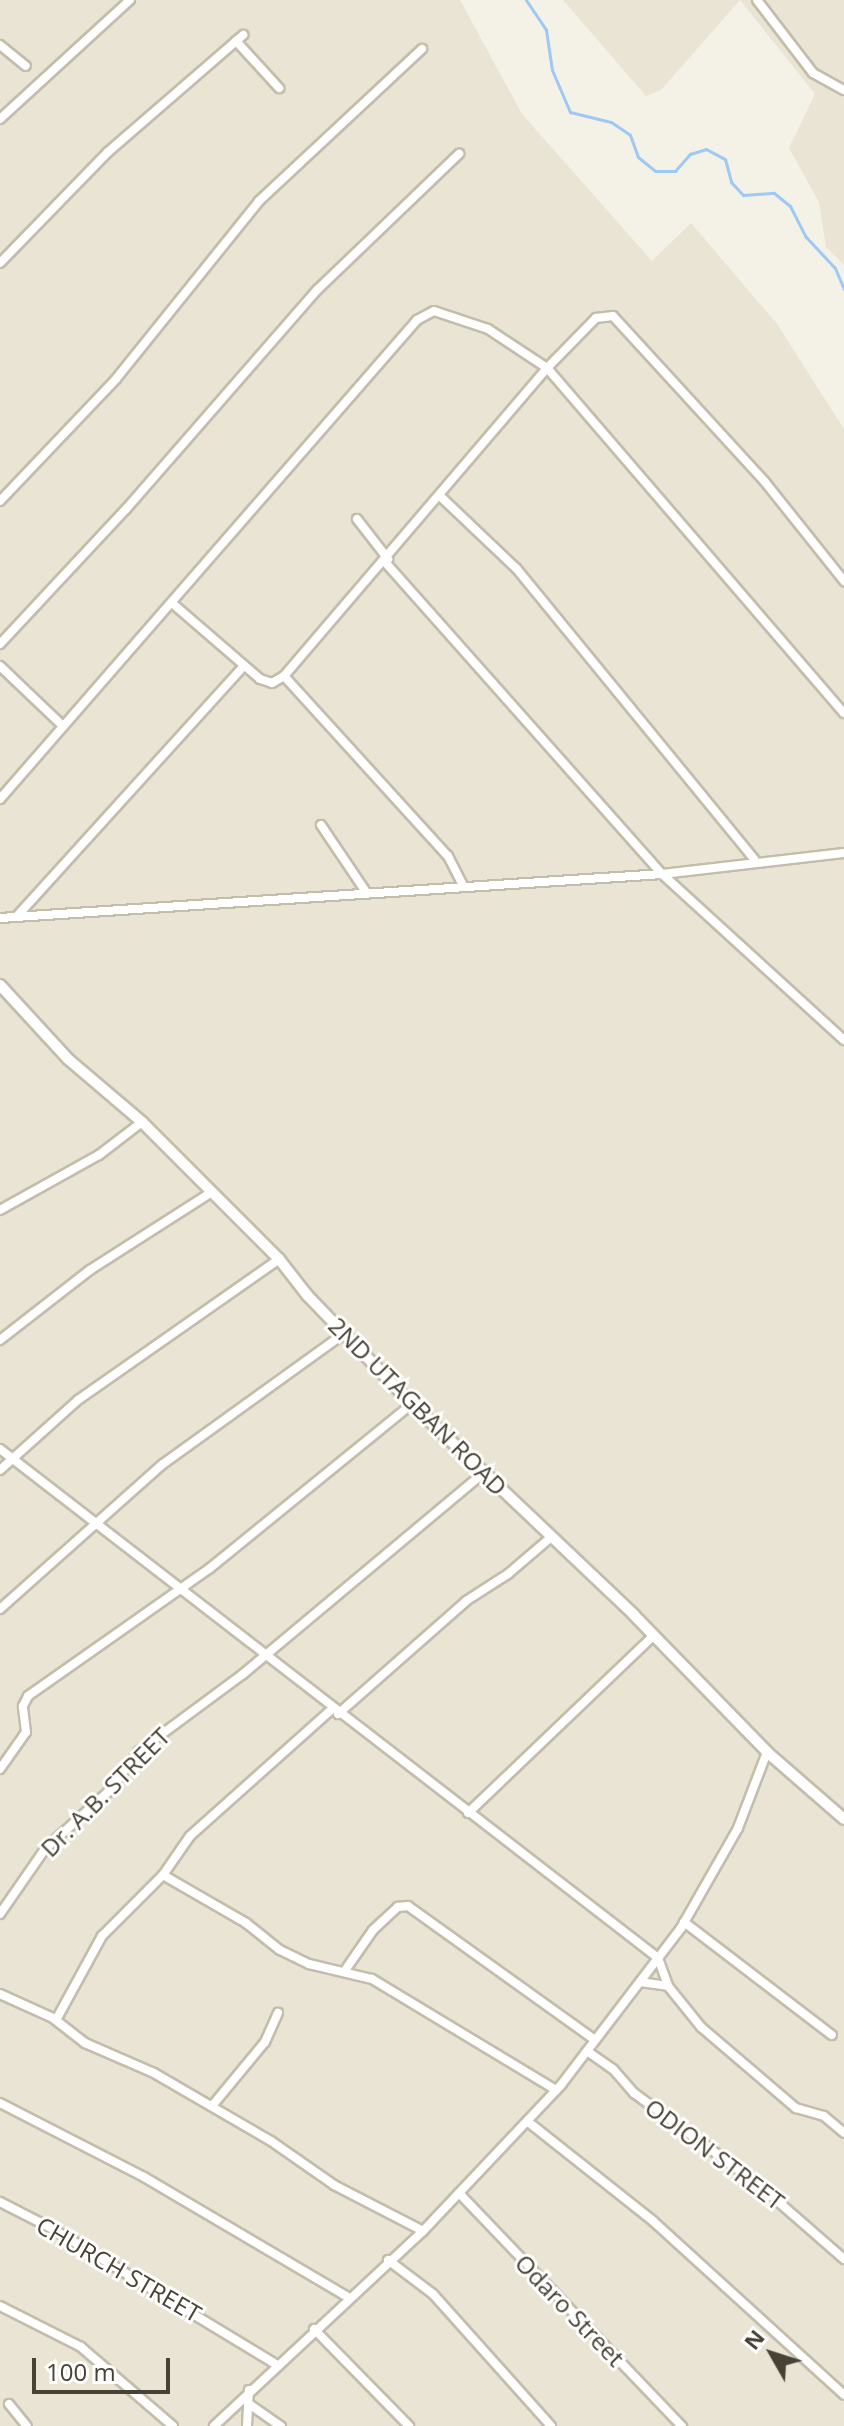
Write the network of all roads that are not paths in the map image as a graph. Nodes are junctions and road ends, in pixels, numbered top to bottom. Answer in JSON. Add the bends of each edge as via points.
{"nodes":[{"id":1,"x":130,"y":0,"type":"edge"},
{"id":2,"x":761,"y":2,"type":"edge"},
{"id":3,"x":0,"y":45,"type":"edge"},
{"id":4,"x":422,"y":49,"type":"dead end"},
{"id":5,"x":26,"y":66,"type":"dead end"},
{"id":6,"x":279,"y":88,"type":"dead end"},
{"id":7,"x":844,"y":90,"type":"edge"},
{"id":8,"x":0,"y":119,"type":"edge"},
{"id":9,"x":459,"y":154,"type":"dead end"},
{"id":10,"x":0,"y":263,"type":"edge"},
{"id":11,"x":547,"y":368,"type":"junction"},
{"id":12,"x":440,"y":496,"type":"junction"},
{"id":13,"x":0,"y":501,"type":"edge"},
{"id":14,"x":357,"y":519,"type":"dead end"},
{"id":15,"x":386,"y":560,"type":"junction"},
{"id":16,"x":844,"y":581,"type":"edge"},
{"id":17,"x":172,"y":603,"type":"junction"},
{"id":18,"x":0,"y":644,"type":"edge"},
{"id":19,"x":0,"y":666,"type":"edge"},
{"id":20,"x":244,"y":666,"type":"junction"},
{"id":21,"x":284,"y":676,"type":"junction"},
{"id":22,"x":844,"y":713,"type":"edge"},
{"id":23,"x":62,"y":725,"type":"dead end"},
{"id":24,"x":0,"y":799,"type":"edge"},
{"id":25,"x":321,"y":825,"type":"dead end"},
{"id":26,"x":844,"y":853,"type":"edge"},
{"id":27,"x":754,"y":859,"type":"dead end"},
{"id":28,"x":662,"y":874,"type":"junction"},
{"id":29,"x":463,"y":886,"type":"junction"},
{"id":30,"x":366,"y":892,"type":"junction"},
{"id":31,"x":18,"y":915,"type":"junction"},
{"id":32,"x":0,"y":918,"type":"edge"},
{"id":33,"x":0,"y":985,"type":"edge"},
{"id":34,"x":12,"y":995,"type":"junction"},
{"id":35,"x":0,"y":1002,"type":"edge"},
{"id":36,"x":844,"y":1040,"type":"edge"},
{"id":37,"x":142,"y":1122,"type":"junction"},
{"id":38,"x":212,"y":1192,"type":"junction"},
{"id":39,"x":0,"y":1210,"type":"edge"},
{"id":40,"x":279,"y":1259,"type":"junction"},
{"id":41,"x":343,"y":1334,"type":"junction"},
{"id":42,"x":0,"y":1340,"type":"edge"},
{"id":43,"x":412,"y":1404,"type":"junction"},
{"id":44,"x":0,"y":1449,"type":"edge"},
{"id":45,"x":12,"y":1458,"type":"junction"},
{"id":46,"x":0,"y":1470,"type":"edge"},
{"id":47,"x":485,"y":1472,"type":"junction"},
{"id":48,"x":98,"y":1526,"type":"junction"},
{"id":49,"x":550,"y":1538,"type":"junction"},
{"id":50,"x":179,"y":1589,"type":"junction"},
{"id":51,"x":0,"y":1609,"type":"edge"},
{"id":52,"x":651,"y":1638,"type":"junction"},
{"id":53,"x":263,"y":1654,"type":"junction"},
{"id":54,"x":335,"y":1712,"type":"junction"},
{"id":55,"x":767,"y":1752,"type":"junction"},
{"id":56,"x":0,"y":1769,"type":"edge"},
{"id":57,"x":468,"y":1813,"type":"junction"},
{"id":58,"x":844,"y":1819,"type":"edge"},
{"id":59,"x":163,"y":1875,"type":"junction"},
{"id":60,"x":0,"y":1914,"type":"edge"},
{"id":61,"x":684,"y":1922,"type":"junction"},
{"id":62,"x":658,"y":1958,"type":"junction"},
{"id":63,"x":346,"y":1969,"type":"junction"},
{"id":64,"x":640,"y":1982,"type":"junction"},
{"id":65,"x":668,"y":1986,"type":"junction"},
{"id":66,"x":0,"y":1994,"type":"edge"},
{"id":67,"x":278,"y":2013,"type":"dead end"},
{"id":68,"x":56,"y":2020,"type":"junction"},
{"id":69,"x":832,"y":2035,"type":"dead end"},
{"id":70,"x":595,"y":2040,"type":"junction"},
{"id":71,"x":587,"y":2051,"type":"junction"},
{"id":72,"x":556,"y":2090,"type":"junction"},
{"id":73,"x":0,"y":2103,"type":"edge"},
{"id":74,"x":212,"y":2106,"type":"junction"},
{"id":75,"x":527,"y":2121,"type":"junction"},
{"id":76,"x":844,"y":2133,"type":"edge"},
{"id":77,"x":459,"y":2193,"type":"junction"},
{"id":78,"x":0,"y":2202,"type":"edge"},
{"id":79,"x":423,"y":2231,"type":"junction"},
{"id":80,"x":844,"y":2259,"type":"edge"},
{"id":81,"x":388,"y":2260,"type":"junction"},
{"id":82,"x":348,"y":2297,"type":"junction"},
{"id":83,"x":0,"y":2306,"type":"edge"},
{"id":84,"x":314,"y":2329,"type":"junction"},
{"id":85,"x":276,"y":2364,"type":"junction"},
{"id":86,"x":249,"y":2390,"type":"junction"},
{"id":87,"x":844,"y":2395,"type":"edge"},
{"id":88,"x":9,"y":2404,"type":"dead end"},
{"id":89,"x":249,"y":2404,"type":"junction"},
{"id":90,"x":27,"y":2426,"type":"edge"},
{"id":91,"x":173,"y":2426,"type":"edge"},
{"id":92,"x":214,"y":2426,"type":"edge"},
{"id":93,"x":247,"y":2426,"type":"edge"},
{"id":94,"x":281,"y":2426,"type":"edge"},
{"id":95,"x":409,"y":2426,"type":"edge"},
{"id":96,"x":551,"y":2426,"type":"edge"},
{"id":97,"x":682,"y":2426,"type":"edge"}],
"edges":[{"from":1,"to":8,"type":"street"},
{"from":2,"to":7,"type":"street","via":[[813,73]]},
{"from":3,"to":5,"type":"street"},
{"from":4,"to":13,"type":"street","via":[[259,201],[116,379]]},
{"from":6,"to":10,"type":"street","via":[[239,38],[108,152]]},
{"from":9,"to":18,"type":"street","via":[[317,290]]},
{"from":11,"to":12,"type":"street"},
{"from":11,"to":16,"type":"street","via":[[596,318],[613,316],[765,482]]},
{"from":11,"to":17,"type":"street","via":[[488,329],[434,311],[417,320]]},
{"from":11,"to":22,"type":"street"},
{"from":12,"to":15,"type":"street"},
{"from":12,"to":27,"type":"street","via":[[516,568]]},
{"from":14,"to":15,"type":"street"},
{"from":15,"to":21,"type":"street"},
{"from":15,"to":28,"type":"street"},
{"from":17,"to":20,"type":"street"},
{"from":17,"to":24,"type":"street"},
{"from":19,"to":23,"type":"street"},
{"from":20,"to":21,"type":"street","via":[[272,683]]},
{"from":20,"to":31,"type":"street"},
{"from":21,"to":29,"type":"street","via":[[448,856]]},
{"from":25,"to":30,"type":"street"},
{"from":26,"to":28,"type":"street"},
{"from":28,"to":29,"type":"street"},
{"from":28,"to":36,"type":"street"},
{"from":29,"to":30,"type":"street"},
{"from":30,"to":31,"type":"street"},
{"from":31,"to":32,"type":"street"},
{"from":33,"to":34,"type":"street","name":"2ND UTAGBAN ROAD"},
{"from":34,"to":35,"type":"street"},
{"from":34,"to":37,"type":"street","name":"2ND UTAGBAN ROAD","via":[[68,1059]]},
{"from":37,"to":38,"type":"street","name":"2ND UTAGBAN ROAD"},
{"from":37,"to":39,"type":"street","via":[[99,1155]]},
{"from":38,"to":40,"type":"street","name":"2ND UTAGBAN ROAD"},
{"from":38,"to":42,"type":"street","via":[[90,1270]]},
{"from":40,"to":41,"type":"street","name":"2ND UTAGBAN ROAD"},
{"from":40,"to":45,"type":"street","via":[[90,1391]]},
{"from":41,"to":43,"type":"street","name":"2ND UTAGBAN ROAD"},
{"from":41,"to":48,"type":"street","via":[[163,1464]]},
{"from":43,"to":47,"type":"street","name":"2ND UTAGBAN ROAD"},
{"from":43,"to":50,"type":"street"},
{"from":44,"to":45,"type":"street"},
{"from":45,"to":46,"type":"street"},
{"from":45,"to":48,"type":"street"},
{"from":47,"to":49,"type":"street","name":"2ND UTAGBAN ROAD"},
{"from":47,"to":53,"type":"street","name":"Dr. A.B. STREET"},
{"from":48,"to":50,"type":"street"},
{"from":48,"to":51,"type":"street"},
{"from":49,"to":52,"type":"street","name":"2ND UTAGBAN ROAD","via":[[634,1615]]},
{"from":49,"to":54,"type":"street"},
{"from":50,"to":53,"type":"street"},
{"from":50,"to":56,"type":"street","via":[[28,1696],[23,1706],[26,1732]]},
{"from":52,"to":55,"type":"street","name":"2ND UTAGBAN ROAD"},
{"from":52,"to":57,"type":"street"},
{"from":53,"to":54,"type":"street"},
{"from":53,"to":60,"type":"street","name":"Dr. A.B. STREET","via":[[125,1764],[108,1792],[45,1849]]},
{"from":54,"to":57,"type":"street"},
{"from":54,"to":59,"type":"street","via":[[208,1818]]},
{"from":55,"to":58,"type":"street","name":"2ND UTAGBAN ROAD"},
{"from":55,"to":61,"type":"street","via":[[738,1828]]},
{"from":57,"to":62,"type":"street"},
{"from":59,"to":63,"type":"street","via":[[280,1950],[309,1964]]},
{"from":59,"to":68,"type":"street","via":[[102,1936]]},
{"from":61,"to":62,"type":"street"},
{"from":61,"to":69,"type":"street"},
{"from":62,"to":64,"type":"street"},
{"from":62,"to":65,"type":"street"},
{"from":63,"to":70,"type":"street","via":[[373,1930],[398,1907],[408,1906]]},
{"from":63,"to":72,"type":"street","via":[[372,1979]]},
{"from":64,"to":65,"type":"street"},
{"from":64,"to":70,"type":"street"},
{"from":65,"to":76,"type":"street","via":[[724,2049],[796,2108],[824,2116]]},
{"from":66,"to":68,"type":"street"},
{"from":67,"to":74,"type":"street","via":[[265,2042]]},
{"from":68,"to":74,"type":"street","via":[[85,2043]]},
{"from":70,"to":71,"type":"street"},
{"from":71,"to":72,"type":"street"},
{"from":71,"to":80,"type":"street","name":"ODION STREET","via":[[634,2093],[758,2184]]},
{"from":72,"to":75,"type":"street"},
{"from":73,"to":82,"type":"street","via":[[144,2177]]},
{"from":74,"to":79,"type":"street","via":[[334,2185]]},
{"from":75,"to":77,"type":"street"},
{"from":75,"to":87,"type":"street","via":[[653,2221]]},
{"from":77,"to":79,"type":"street"},
{"from":77,"to":97,"type":"street","name":"Odaro Street"},
{"from":78,"to":85,"type":"street","name":"CHURCH STREET"},
{"from":79,"to":81,"type":"street"},
{"from":81,"to":82,"type":"street"},
{"from":81,"to":96,"type":"street","via":[[433,2294]]},
{"from":82,"to":84,"type":"street"},
{"from":83,"to":91,"type":"street","via":[[81,2347]]},
{"from":84,"to":85,"type":"street"},
{"from":84,"to":95,"type":"street"},
{"from":85,"to":86,"type":"street"},
{"from":86,"to":89,"type":"street"},
{"from":86,"to":92,"type":"street"},
{"from":88,"to":90,"type":"street"},
{"from":89,"to":93,"type":"street"},
{"from":89,"to":94,"type":"street"}]}
